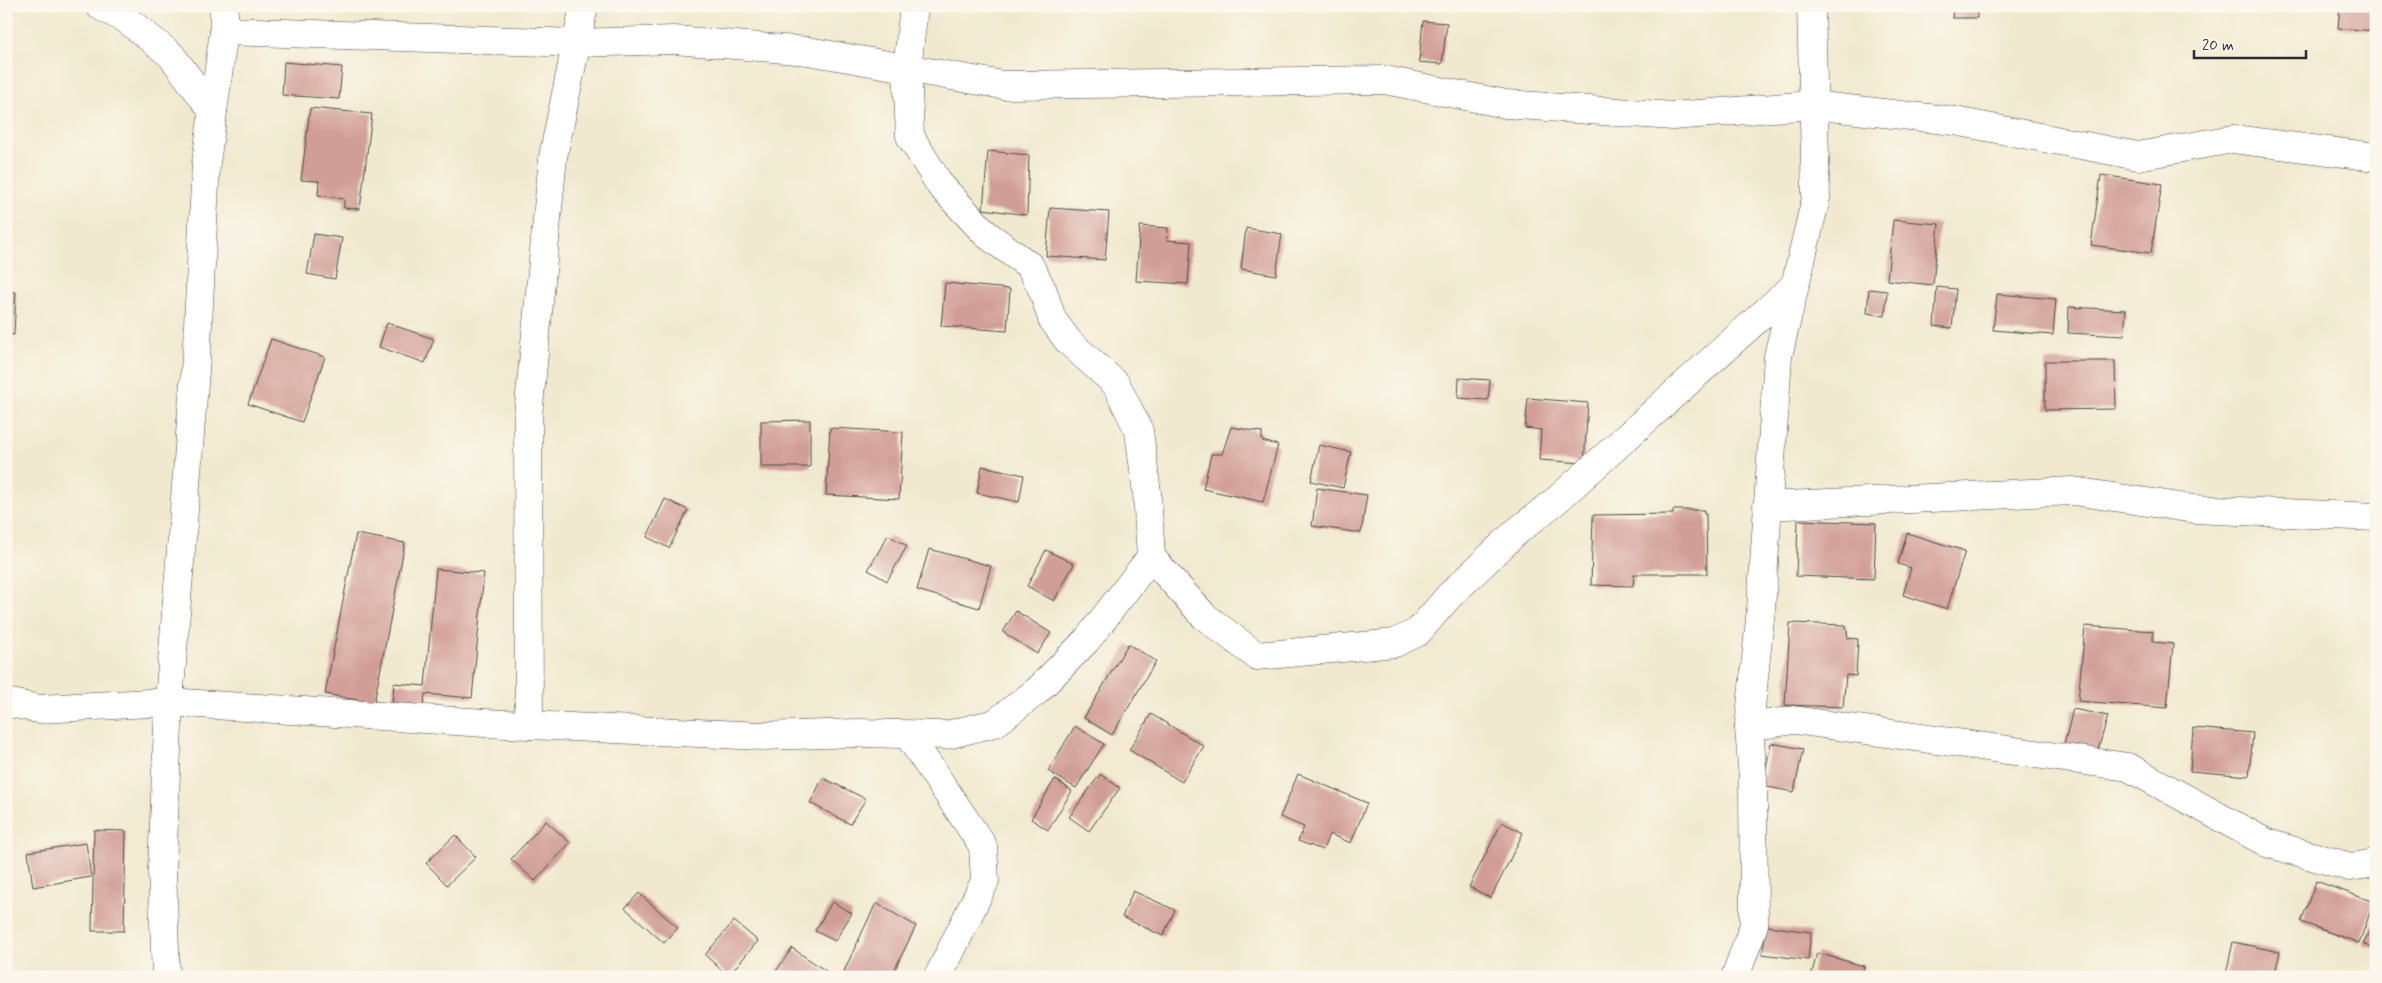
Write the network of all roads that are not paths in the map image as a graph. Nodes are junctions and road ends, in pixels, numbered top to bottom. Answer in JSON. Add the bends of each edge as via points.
{"nodes":[{"id":1,"x":100,"y":6,"type":"edge"},
{"id":2,"x":584,"y":6,"type":"edge"},
{"id":3,"x":914,"y":6,"type":"edge"},
{"id":4,"x":1811,"y":6,"type":"edge"},
{"id":5,"x":224,"y":19,"type":"edge"},
{"id":6,"x":576,"y":43,"type":"junction"},
{"id":7,"x":907,"y":68,"type":"junction"},
{"id":8,"x":1812,"y":105,"type":"junction"},
{"id":9,"x":213,"y":111,"type":"junction"},
{"id":10,"x":2376,"y":157,"type":"edge"},
{"id":11,"x":1794,"y":286,"type":"junction"},
{"id":12,"x":1767,"y":506,"type":"junction"},
{"id":13,"x":2376,"y":517,"type":"edge"},
{"id":14,"x":1151,"y":557,"type":"junction"},
{"id":15,"x":6,"y":702,"type":"edge"},
{"id":16,"x":168,"y":702,"type":"junction"},
{"id":17,"x":529,"y":725,"type":"junction"},
{"id":18,"x":1749,"y":727,"type":"junction"},
{"id":19,"x":908,"y":735,"type":"junction"},
{"id":20,"x":2376,"y":863,"type":"edge"},
{"id":21,"x":166,"y":977,"type":"edge"},
{"id":22,"x":938,"y":977,"type":"edge"},
{"id":23,"x":1736,"y":977,"type":"edge"}],
"edges":[{"from":1,"to":9,"type":"street","via":[[126,20],[171,55]]},
{"from":2,"to":6,"type":"street"},
{"from":3,"to":7,"type":"street"},
{"from":4,"to":8,"type":"street"},
{"from":5,"to":6,"type":"street"},
{"from":5,"to":9,"type":"street"},
{"from":6,"to":7,"type":"street","via":[[674,40],[808,51]]},
{"from":6,"to":17,"type":"street","via":[[553,158],[528,416]]},
{"from":7,"to":8,"type":"street","via":[[1003,85],[1385,80],[1506,104],[1673,116]]},
{"from":7,"to":14,"type":"street","via":[[910,136],[940,185],[986,234],[1030,266],[1052,319],[1069,342],[1116,384],[1138,431],[1147,493]]},
{"from":8,"to":10,"type":"street","via":[[1955,121],[2138,156],[2233,139]]},
{"from":8,"to":11,"type":"street","via":[[1816,198]]},
{"from":9,"to":16,"type":"street","via":[[206,163],[197,345]]},
{"from":11,"to":12,"type":"street","via":[[1778,356]]},
{"from":11,"to":14,"type":"street","via":[[1558,499],[1515,533],[1449,596],[1418,632],[1395,643],[1257,656],[1204,616]]},
{"from":12,"to":13,"type":"street","via":[[2073,491],[2194,509]]},
{"from":12,"to":18,"type":"street"},
{"from":14,"to":19,"type":"street","via":[[1087,640],[1037,690],[995,723],[947,735]]},
{"from":15,"to":16,"type":"street","via":[[39,709]]},
{"from":16,"to":17,"type":"street"},
{"from":16,"to":21,"type":"street","via":[[162,869]]},
{"from":17,"to":19,"type":"street","via":[[762,736]]},
{"from":18,"to":20,"type":"street","via":[[1794,720],[2128,767],[2267,843],[2350,867]]},
{"from":18,"to":23,"type":"street","via":[[1753,779],[1754,925]]},
{"from":19,"to":22,"type":"street","via":[[982,846],[985,881]]}]}
